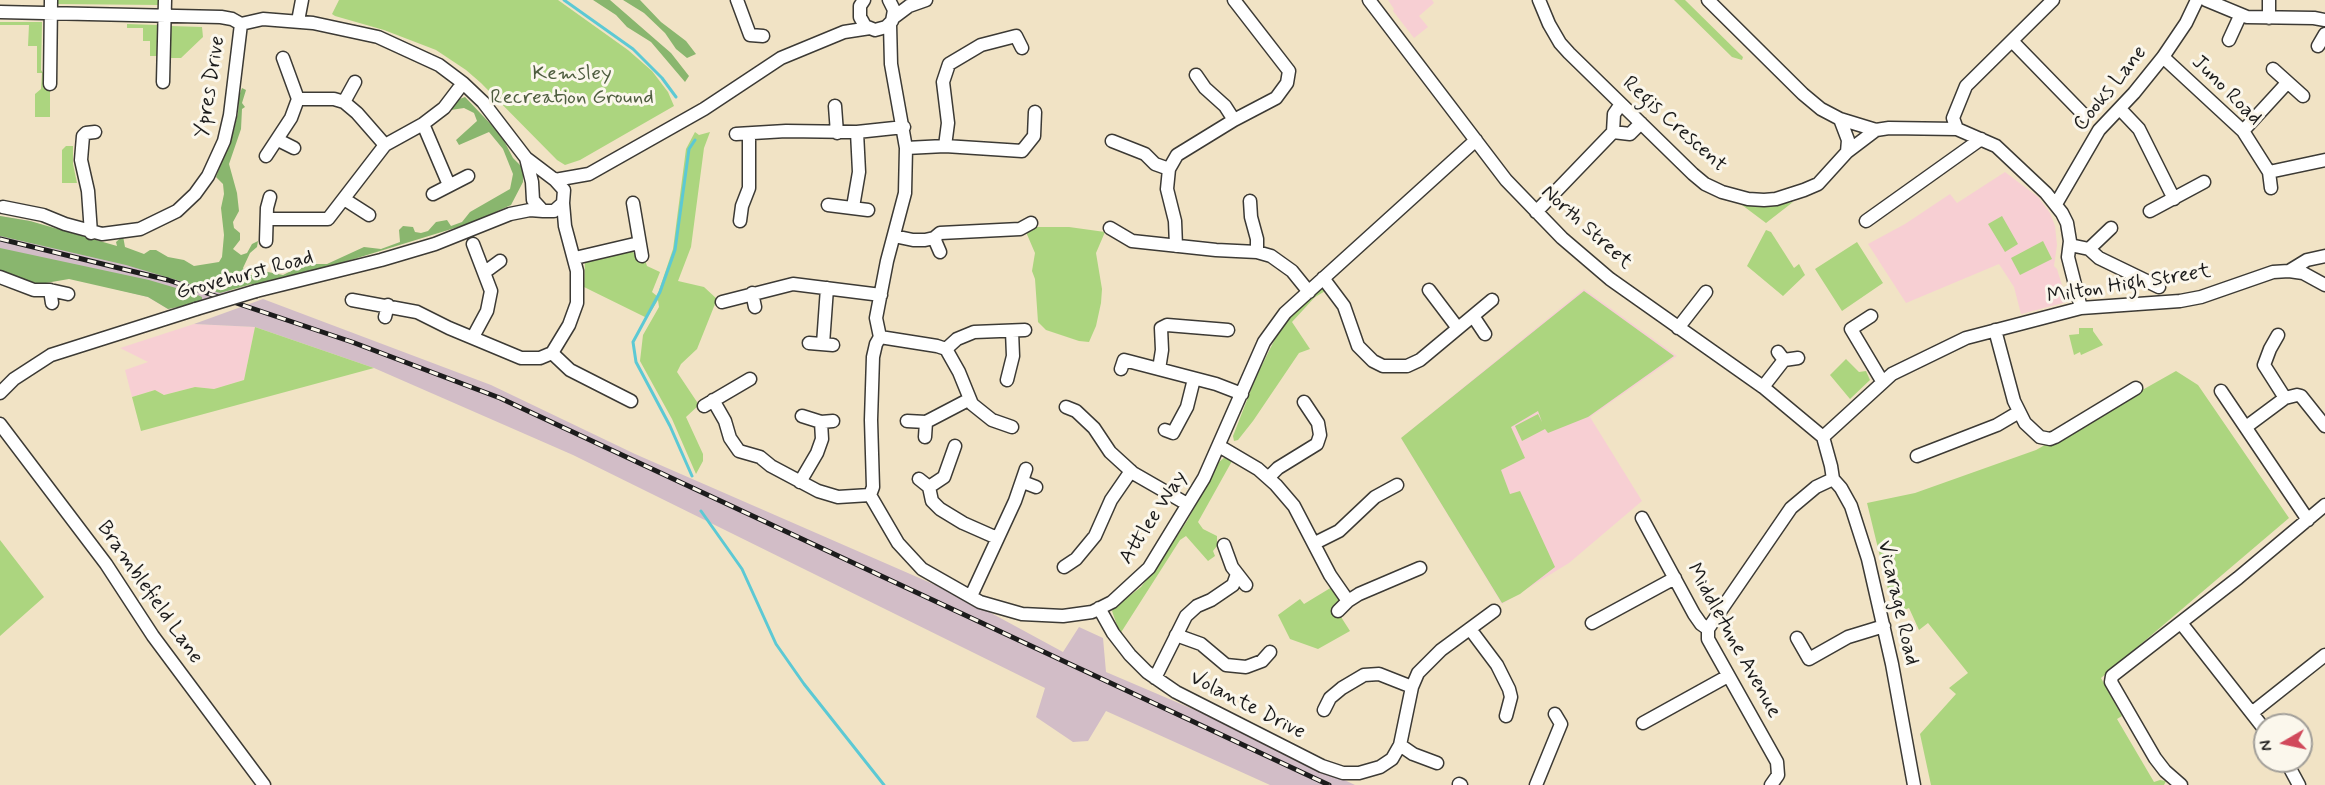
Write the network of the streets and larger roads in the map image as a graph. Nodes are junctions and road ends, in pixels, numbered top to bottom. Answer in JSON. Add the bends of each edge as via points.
{"nodes":[{"id":1,"x":51,"y":0,"type":"edge"},
{"id":2,"x":165,"y":0,"type":"edge"},
{"id":3,"x":302,"y":0,"type":"edge"},
{"id":4,"x":737,"y":0,"type":"edge"},
{"id":5,"x":889,"y":0,"type":"edge"},
{"id":6,"x":926,"y":0,"type":"edge"},
{"id":7,"x":1234,"y":0,"type":"edge"},
{"id":8,"x":1369,"y":0,"type":"edge"},
{"id":9,"x":1539,"y":0,"type":"edge"},
{"id":10,"x":1708,"y":0,"type":"edge"},
{"id":11,"x":2053,"y":0,"type":"edge"},
{"id":12,"x":2197,"y":0,"type":"edge"},
{"id":13,"x":2206,"y":0,"type":"edge"},
{"id":14,"x":2269,"y":0,"type":"edge"},
{"id":15,"x":861,"y":4,"type":"edge"},
{"id":16,"x":0,"y":12,"type":"edge"},
{"id":17,"x":51,"y":13,"type":"junction"},
{"id":18,"x":165,"y":15,"type":"junction"},
{"id":19,"x":2240,"y":15,"type":"junction"},
{"id":20,"x":2269,"y":18,"type":"junction"},
{"id":21,"x":2325,"y":20,"type":"edge"},
{"id":22,"x":298,"y":21,"type":"junction"},
{"id":23,"x":891,"y":21,"type":"junction"},
{"id":24,"x":241,"y":24,"type":"junction"},
{"id":25,"x":871,"y":29,"type":"junction"},
{"id":26,"x":844,"y":32,"type":"junction"},
{"id":27,"x":2325,"y":34,"type":"edge"},
{"id":28,"x":763,"y":36,"type":"dead end"},
{"id":29,"x":1018,"y":37,"type":"dead end"},
{"id":30,"x":2229,"y":40,"type":"dead end"},
{"id":31,"x":2013,"y":42,"type":"junction"},
{"id":32,"x":2318,"y":46,"type":"dead end"},
{"id":33,"x":2163,"y":57,"type":"junction"},
{"id":34,"x":283,"y":58,"type":"dead end"},
{"id":35,"x":891,"y":64,"type":"junction"},
{"id":36,"x":2273,"y":69,"type":"dead end"},
{"id":37,"x":1196,"y":75,"type":"dead end"},
{"id":38,"x":162,"y":82,"type":"dead end"},
{"id":39,"x":355,"y":82,"type":"dead end"},
{"id":40,"x":463,"y":83,"type":"junction"},
{"id":41,"x":2287,"y":83,"type":"junction"},
{"id":42,"x":50,"y":84,"type":"dead end"},
{"id":43,"x":2303,"y":96,"type":"dead end"},
{"id":44,"x":298,"y":99,"type":"junction"},
{"id":45,"x":344,"y":102,"type":"junction"},
{"id":46,"x":1621,"y":104,"type":"junction"},
{"id":47,"x":835,"y":106,"type":"dead end"},
{"id":48,"x":2120,"y":109,"type":"junction"},
{"id":49,"x":1035,"y":112,"type":"dead end"},
{"id":50,"x":2085,"y":116,"type":"dead end"},
{"id":51,"x":1840,"y":119,"type":"junction"},
{"id":52,"x":1234,"y":120,"type":"junction"},
{"id":53,"x":1641,"y":123,"type":"junction"},
{"id":54,"x":423,"y":124,"type":"junction"},
{"id":55,"x":1035,"y":126,"type":"junction"},
{"id":56,"x":903,"y":127,"type":"junction"},
{"id":57,"x":1022,"y":127,"type":"dead end"},
{"id":58,"x":1957,"y":129,"type":"junction"},
{"id":59,"x":1876,"y":130,"type":"junction"},
{"id":60,"x":2242,"y":130,"type":"junction"},
{"id":61,"x":95,"y":132,"type":"dead end"},
{"id":62,"x":857,"y":132,"type":"junction"},
{"id":63,"x":1614,"y":132,"type":"junction"},
{"id":64,"x":837,"y":133,"type":"junction"},
{"id":65,"x":736,"y":134,"type":"dead end"},
{"id":66,"x":749,"y":134,"type":"junction"},
{"id":67,"x":1981,"y":139,"type":"junction"},
{"id":68,"x":278,"y":140,"type":"junction"},
{"id":69,"x":1476,"y":140,"type":"junction"},
{"id":70,"x":1112,"y":141,"type":"dead end"},
{"id":71,"x":385,"y":145,"type":"junction"},
{"id":72,"x":945,"y":146,"type":"junction"},
{"id":73,"x":294,"y":148,"type":"dead end"},
{"id":74,"x":906,"y":148,"type":"junction"},
{"id":75,"x":1847,"y":152,"type":"junction"},
{"id":76,"x":266,"y":156,"type":"dead end"},
{"id":77,"x":526,"y":158,"type":"junction"},
{"id":78,"x":2325,"y":160,"type":"edge"},
{"id":79,"x":1169,"y":169,"type":"junction"},
{"id":80,"x":2269,"y":172,"type":"junction"},
{"id":81,"x":589,"y":174,"type":"junction"},
{"id":82,"x":468,"y":176,"type":"dead end"},
{"id":83,"x":553,"y":179,"type":"junction"},
{"id":84,"x":2204,"y":182,"type":"dead end"},
{"id":85,"x":449,"y":184,"type":"junction"},
{"id":86,"x":2271,"y":188,"type":"dead end"},
{"id":87,"x":532,"y":193,"type":"junction"},
{"id":88,"x":433,"y":194,"type":"dead end"},
{"id":89,"x":270,"y":197,"type":"dead end"},
{"id":90,"x":344,"y":199,"type":"junction"},
{"id":91,"x":2174,"y":199,"type":"junction"},
{"id":92,"x":564,"y":201,"type":"junction"},
{"id":93,"x":1250,"y":201,"type":"dead end"},
{"id":94,"x":633,"y":203,"type":"dead end"},
{"id":95,"x":2056,"y":204,"type":"junction"},
{"id":96,"x":828,"y":205,"type":"dead end"},
{"id":97,"x":3,"y":207,"type":"dead end"},
{"id":98,"x":853,"y":207,"type":"junction"},
{"id":99,"x":868,"y":210,"type":"dead end"},
{"id":100,"x":544,"y":211,"type":"junction"},
{"id":101,"x":2150,"y":211,"type":"dead end"},
{"id":102,"x":1536,"y":212,"type":"junction"},
{"id":103,"x":510,"y":214,"type":"junction"},
{"id":104,"x":369,"y":215,"type":"dead end"},
{"id":105,"x":267,"y":219,"type":"junction"},
{"id":106,"x":740,"y":221,"type":"dead end"},
{"id":107,"x":1866,"y":221,"type":"dead end"},
{"id":108,"x":1030,"y":223,"type":"dead end"},
{"id":109,"x":1110,"y":228,"type":"dead end"},
{"id":110,"x":2110,"y":228,"type":"dead end"},
{"id":111,"x":92,"y":233,"type":"junction"},
{"id":112,"x":894,"y":236,"type":"junction"},
{"id":113,"x":934,"y":238,"type":"junction"},
{"id":114,"x":266,"y":240,"type":"dead end"},
{"id":115,"x":570,"y":242,"type":"junction"},
{"id":116,"x":473,"y":244,"type":"dead end"},
{"id":117,"x":2070,"y":245,"type":"junction"},
{"id":118,"x":1176,"y":246,"type":"junction"},
{"id":119,"x":2089,"y":249,"type":"junction"},
{"id":120,"x":940,"y":252,"type":"dead end"},
{"id":121,"x":1257,"y":252,"type":"junction"},
{"id":122,"x":2325,"y":256,"type":"edge"},
{"id":123,"x":575,"y":258,"type":"junction"},
{"id":124,"x":500,"y":261,"type":"dead end"},
{"id":125,"x":2289,"y":271,"type":"junction"},
{"id":126,"x":485,"y":272,"type":"junction"},
{"id":127,"x":0,"y":278,"type":"edge"},
{"id":128,"x":1323,"y":278,"type":"junction"},
{"id":129,"x":2325,"y":285,"type":"edge"},
{"id":130,"x":2159,"y":287,"type":"dead end"},
{"id":131,"x":827,"y":288,"type":"junction"},
{"id":132,"x":1429,"y":290,"type":"dead end"},
{"id":133,"x":1705,"y":291,"type":"dead end"},
{"id":134,"x":1309,"y":292,"type":"junction"},
{"id":135,"x":68,"y":294,"type":"dead end"},
{"id":136,"x":752,"y":294,"type":"junction"},
{"id":137,"x":880,"y":295,"type":"junction"},
{"id":138,"x":352,"y":300,"type":"dead end"},
{"id":139,"x":1492,"y":300,"type":"dead end"},
{"id":140,"x":722,"y":302,"type":"dead end"},
{"id":141,"x":755,"y":307,"type":"dead end"},
{"id":142,"x":2081,"y":308,"type":"junction"},
{"id":143,"x":1473,"y":316,"type":"junction"},
{"id":144,"x":1871,"y":316,"type":"dead end"},
{"id":145,"x":1457,"y":327,"type":"junction"},
{"id":146,"x":1678,"y":328,"type":"junction"},
{"id":147,"x":1228,"y":330,"type":"dead end"},
{"id":148,"x":1995,"y":330,"type":"junction"},
{"id":149,"x":1485,"y":334,"type":"dead end"},
{"id":150,"x":2278,"y":335,"type":"dead end"},
{"id":151,"x":473,"y":337,"type":"junction"},
{"id":152,"x":880,"y":337,"type":"junction"},
{"id":153,"x":809,"y":343,"type":"dead end"},
{"id":154,"x":946,"y":349,"type":"junction"},
{"id":155,"x":552,"y":352,"type":"junction"},
{"id":156,"x":1798,"y":358,"type":"dead end"},
{"id":157,"x":1121,"y":369,"type":"dead end"},
{"id":158,"x":1159,"y":369,"type":"junction"},
{"id":159,"x":750,"y":379,"type":"dead end"},
{"id":160,"x":1194,"y":379,"type":"junction"},
{"id":161,"x":620,"y":380,"type":"dead end"},
{"id":162,"x":1007,"y":380,"type":"dead end"},
{"id":163,"x":1882,"y":381,"type":"junction"},
{"id":164,"x":1763,"y":387,"type":"junction"},
{"id":165,"x":2136,"y":388,"type":"dead end"},
{"id":166,"x":2221,"y":391,"type":"dead end"},
{"id":167,"x":615,"y":392,"type":"junction"},
{"id":168,"x":0,"y":393,"type":"edge"},
{"id":169,"x":1242,"y":394,"type":"junction"},
{"id":170,"x":2285,"y":398,"type":"junction"},
{"id":171,"x":969,"y":399,"type":"junction"},
{"id":172,"x":631,"y":401,"type":"dead end"},
{"id":173,"x":1304,"y":402,"type":"dead end"},
{"id":174,"x":1066,"y":407,"type":"dead end"},
{"id":175,"x":2019,"y":412,"type":"junction"},
{"id":176,"x":802,"y":416,"type":"dead end"},
{"id":177,"x":907,"y":421,"type":"dead end"},
{"id":178,"x":926,"y":422,"type":"junction"},
{"id":179,"x":0,"y":424,"type":"edge"},
{"id":180,"x":2325,"y":426,"type":"edge"},
{"id":181,"x":1012,"y":427,"type":"dead end"},
{"id":182,"x":2246,"y":428,"type":"junction"},
{"id":183,"x":1166,"y":430,"type":"dead end"},
{"id":184,"x":925,"y":437,"type":"dead end"},
{"id":185,"x":1823,"y":437,"type":"junction"},
{"id":186,"x":955,"y":446,"type":"dead end"},
{"id":187,"x":1219,"y":446,"type":"junction"},
{"id":188,"x":1917,"y":456,"type":"dead end"},
{"id":189,"x":1026,"y":469,"type":"dead end"},
{"id":190,"x":1131,"y":471,"type":"junction"},
{"id":191,"x":1269,"y":477,"type":"junction"},
{"id":192,"x":919,"y":478,"type":"dead end"},
{"id":193,"x":1833,"y":479,"type":"junction"},
{"id":194,"x":800,"y":482,"type":"junction"},
{"id":195,"x":1023,"y":482,"type":"junction"},
{"id":196,"x":1397,"y":485,"type":"dead end"},
{"id":197,"x":929,"y":487,"type":"junction"},
{"id":198,"x":1036,"y":487,"type":"dead end"},
{"id":199,"x":870,"y":495,"type":"junction"},
{"id":200,"x":1187,"y":504,"type":"junction"},
{"id":201,"x":2325,"y":505,"type":"edge"},
{"id":202,"x":1642,"y":518,"type":"dead end"},
{"id":203,"x":2308,"y":520,"type":"junction"},
{"id":204,"x":997,"y":538,"type":"junction"},
{"id":205,"x":1314,"y":543,"type":"junction"},
{"id":206,"x":1224,"y":545,"type":"dead end"},
{"id":207,"x":1064,"y":567,"type":"dead end"},
{"id":208,"x":1420,"y":567,"type":"dead end"},
{"id":209,"x":1237,"y":574,"type":"junction"},
{"id":210,"x":1675,"y":578,"type":"junction"},
{"id":211,"x":1246,"y":585,"type":"dead end"},
{"id":212,"x":971,"y":596,"type":"junction"},
{"id":213,"x":1348,"y":601,"type":"junction"},
{"id":214,"x":1099,"y":609,"type":"junction"},
{"id":215,"x":1338,"y":611,"type":"dead end"},
{"id":216,"x":1494,"y":611,"type":"dead end"},
{"id":217,"x":2181,"y":622,"type":"junction"},
{"id":218,"x":1592,"y":623,"type":"dead end"},
{"id":219,"x":1884,"y":626,"type":"junction"},
{"id":220,"x":1470,"y":629,"type":"junction"},
{"id":221,"x":1708,"y":629,"type":"junction"},
{"id":222,"x":1176,"y":635,"type":"junction"},
{"id":223,"x":1797,"y":638,"type":"dead end"},
{"id":224,"x":1270,"y":652,"type":"dead end"},
{"id":225,"x":2325,"y":655,"type":"edge"},
{"id":226,"x":1728,"y":676,"type":"junction"},
{"id":227,"x":1155,"y":678,"type":"junction"},
{"id":228,"x":1412,"y":687,"type":"junction"},
{"id":229,"x":1324,"y":710,"type":"dead end"},
{"id":230,"x":2253,"y":712,"type":"joint"},
{"id":231,"x":1555,"y":714,"type":"dead end"},
{"id":232,"x":1506,"y":716,"type":"dead end"},
{"id":233,"x":1643,"y":723,"type":"dead end"},
{"id":234,"x":1400,"y":746,"type":"junction"},
{"id":235,"x":1437,"y":763,"type":"dead end"},
{"id":236,"x":264,"y":785,"type":"edge"},
{"id":237,"x":1536,"y":785,"type":"edge"},
{"id":238,"x":1771,"y":785,"type":"edge"},
{"id":239,"x":1914,"y":785,"type":"edge"},
{"id":240,"x":2181,"y":785,"type":"edge"}],
"edges":[{"from":1,"to":17,"type":"street"},
{"from":2,"to":18,"type":"street"},
{"from":3,"to":22,"type":"street"},
{"from":4,"to":28,"type":"street","via":[[750,35]]},
{"from":5,"to":23,"type":"street","via":[[894,10]]},
{"from":6,"to":23,"type":"street","via":[[909,6]]},
{"from":7,"to":52,"type":"street","via":[[1289,71],[1287,84],[1276,98]]},
{"from":8,"to":69,"type":"street","name":"North Street"},
{"from":9,"to":46,"type":"street","name":"Regis Crescent","via":[[1560,43]]},
{"from":10,"to":51,"type":"street","via":[[1803,94]]},
{"from":11,"to":31,"type":"street"},
{"from":12,"to":33,"type":"street","name":"Cooks Lane"},
{"from":13,"to":19,"type":"street"},
{"from":14,"to":20,"type":"street"},
{"from":15,"to":25,"type":"street","via":[[862,22]]},
{"from":15,"to":26,"type":"street"},
{"from":16,"to":17,"type":"street"},
{"from":17,"to":18,"type":"street"},
{"from":17,"to":42,"type":"street"},
{"from":18,"to":24,"type":"street","via":[[221,16]]},
{"from":18,"to":38,"type":"street"},
{"from":19,"to":20,"type":"street"},
{"from":19,"to":30,"type":"street"},
{"from":20,"to":21,"type":"street"},
{"from":22,"to":24,"type":"street","via":[[263,19]]},
{"from":22,"to":40,"type":"street","via":[[378,37],[439,65]]},
{"from":23,"to":25,"type":"street","via":[[882,29]]},
{"from":23,"to":35,"type":"street"},
{"from":24,"to":111,"type":"street","name":"Ypres Drive","via":[[230,115],[221,149],[208,176],[186,203],[158,222],[121,232]]},
{"from":25,"to":26,"type":"street"},
{"from":25,"to":35,"type":"street"},
{"from":26,"to":81,"type":"street","via":[[781,58],[704,109]]},
{"from":27,"to":32,"type":"street"},
{"from":29,"to":72,"type":"street","via":[[981,45],[949,64],[943,82],[948,123]]},
{"from":31,"to":50,"type":"street"},
{"from":31,"to":58,"type":"street","via":[[1966,86],[1953,118]]},
{"from":33,"to":48,"type":"street","name":"Cooks Lane"},
{"from":33,"to":60,"type":"street","name":"Juno Road"},
{"from":34,"to":44,"type":"street"},
{"from":35,"to":56,"type":"street"},
{"from":36,"to":41,"type":"street"},
{"from":37,"to":52,"type":"street"},
{"from":39,"to":45,"type":"street"},
{"from":40,"to":54,"type":"street","via":[[444,108]]},
{"from":40,"to":77,"type":"street","via":[[483,102]]},
{"from":41,"to":43,"type":"street"},
{"from":41,"to":60,"type":"street"},
{"from":44,"to":45,"type":"street"},
{"from":44,"to":68,"type":"street"},
{"from":45,"to":71,"type":"street"},
{"from":46,"to":53,"type":"street","name":"Regis Crescent"},
{"from":46,"to":63,"type":"street","via":[[1614,114]]},
{"from":47,"to":64,"type":"street"},
{"from":48,"to":91,"type":"street","via":[[2139,129]]},
{"from":48,"to":95,"type":"street","name":"Cooks Lane","via":[[2099,130]]},
{"from":49,"to":55,"type":"street"},
{"from":51,"to":59,"type":"street"},
{"from":51,"to":75,"type":"street","via":[[1848,140]]},
{"from":52,"to":79,"type":"street","via":[[1177,155]]},
{"from":53,"to":63,"type":"street","via":[[1630,134]]},
{"from":53,"to":75,"type":"street","name":"Regis Crescent","via":[[1705,184],[1748,199],[1776,199],[1804,190],[1818,183]]},
{"from":54,"to":71,"type":"street"},
{"from":54,"to":85,"type":"street"},
{"from":55,"to":57,"type":"street"},
{"from":55,"to":72,"type":"street","via":[[1031,143],[1022,151]]},
{"from":56,"to":62,"type":"street"},
{"from":56,"to":74,"type":"street"},
{"from":58,"to":59,"type":"street"},
{"from":58,"to":67,"type":"street"},
{"from":59,"to":75,"type":"street","name":"Regis Crescent"},
{"from":60,"to":80,"type":"street","name":"Juno Road"},
{"from":61,"to":111,"type":"street","via":[[83,136],[81,160]]},
{"from":62,"to":64,"type":"street"},
{"from":62,"to":98,"type":"street","via":[[859,172]]},
{"from":63,"to":102,"type":"street"},
{"from":64,"to":66,"type":"street"},
{"from":65,"to":66,"type":"street"},
{"from":66,"to":106,"type":"street","via":[[749,188],[736,206]]},
{"from":67,"to":95,"type":"street","via":[[1996,146]]},
{"from":67,"to":107,"type":"street"},
{"from":68,"to":73,"type":"street"},
{"from":68,"to":76,"type":"street"},
{"from":69,"to":102,"type":"street","name":"North Street"},
{"from":69,"to":128,"type":"street","name":"Attlee Way"},
{"from":70,"to":79,"type":"street"},
{"from":71,"to":90,"type":"street"},
{"from":72,"to":74,"type":"street"},
{"from":74,"to":112,"type":"street","via":[[905,193]]},
{"from":77,"to":83,"type":"street"},
{"from":77,"to":87,"type":"street"},
{"from":78,"to":80,"type":"street"},
{"from":79,"to":118,"type":"street","via":[[1167,189],[1175,220]]},
{"from":80,"to":86,"type":"street","name":"Juno Road"},
{"from":81,"to":83,"type":"street"},
{"from":81,"to":92,"type":"street"},
{"from":82,"to":85,"type":"street"},
{"from":83,"to":87,"type":"street","via":[[540,181]]},
{"from":83,"to":92,"type":"street","via":[[563,187]]},
{"from":84,"to":91,"type":"street"},
{"from":85,"to":88,"type":"street"},
{"from":87,"to":100,"type":"street","via":[[536,206]]},
{"from":87,"to":103,"type":"street","name":"Grovehurst Road"},
{"from":89,"to":105,"type":"street"},
{"from":90,"to":104,"type":"street"},
{"from":90,"to":105,"type":"street","via":[[328,219]]},
{"from":91,"to":101,"type":"street"},
{"from":92,"to":100,"type":"street","via":[[554,211]]},
{"from":92,"to":115,"type":"street"},
{"from":93,"to":121,"type":"street"},
{"from":94,"to":123,"type":"street","via":[[641,250]]},
{"from":95,"to":117,"type":"street","via":[[2067,223]]},
{"from":96,"to":98,"type":"street"},
{"from":97,"to":111,"type":"street","name":"Ypres Drive","via":[[43,215]]},
{"from":98,"to":99,"type":"street"},
{"from":100,"to":103,"type":"street","name":"Grovehurst Road"},
{"from":100,"to":115,"type":"street"},
{"from":102,"to":146,"type":"street","name":"North Street","via":[[1597,268]]},
{"from":103,"to":168,"type":"street","name":"Grovehurst Road","bridge":true,"via":[[381,260],[256,291],[51,355]]},
{"from":105,"to":114,"type":"street"},
{"from":108,"to":113,"type":"street","via":[[1020,229],[957,231],[940,233]]},
{"from":109,"to":118,"type":"street","via":[[1132,241]]},
{"from":110,"to":119,"type":"street"},
{"from":112,"to":113,"type":"street","via":[[913,240]]},
{"from":112,"to":137,"type":"street"},
{"from":113,"to":120,"type":"street"},
{"from":115,"to":123,"type":"street"},
{"from":116,"to":126,"type":"street"},
{"from":117,"to":119,"type":"street"},
{"from":117,"to":142,"type":"street","via":[[2068,257]]},
{"from":118,"to":121,"type":"street"},
{"from":119,"to":130,"type":"street","via":[[2099,258]]},
{"from":121,"to":134,"type":"street","via":[[1283,264]]},
{"from":122,"to":125,"type":"street","name":"Milton High Street","via":[[2307,260]]},
{"from":123,"to":155,"type":"street","via":[[578,289],[574,313]]},
{"from":124,"to":126,"type":"street"},
{"from":125,"to":129,"type":"street"},
{"from":125,"to":142,"type":"street","name":"Milton High Street","via":[[2273,272],[2193,299]]},
{"from":126,"to":151,"type":"street","via":[[490,299]]},
{"from":127,"to":135,"type":"street","via":[[51,297]]},
{"from":128,"to":134,"type":"street","name":"Attlee Way"},
{"from":128,"to":145,"type":"street","via":[[1344,306],[1358,346],[1383,366],[1407,366],[1420,360]]},
{"from":131,"to":136,"type":"street","via":[[793,284]]},
{"from":131,"to":137,"type":"street"},
{"from":131,"to":153,"type":"street","via":[[828,344]]},
{"from":132,"to":145,"type":"street"},
{"from":133,"to":146,"type":"street"},
{"from":134,"to":169,"type":"street","name":"Attlee Way","via":[[1285,313],[1263,342]]},
{"from":136,"to":140,"type":"street"},
{"from":136,"to":141,"type":"street"},
{"from":137,"to":152,"type":"street","via":[[876,318]]},
{"from":138,"to":151,"type":"street","via":[[386,311],[417,312]]},
{"from":139,"to":143,"type":"street"},
{"from":142,"to":148,"type":"street","name":"Milton High Street"},
{"from":143,"to":145,"type":"street"},
{"from":143,"to":149,"type":"street"},
{"from":144,"to":163,"type":"street","via":[[1851,329]]},
{"from":146,"to":164,"type":"street","name":"North Street"},
{"from":147,"to":158,"type":"street","via":[[1167,325],[1161,328]]},
{"from":148,"to":163,"type":"street","name":"Milton High Street","via":[[1946,346]]},
{"from":148,"to":175,"type":"street","via":[[2008,386]]},
{"from":150,"to":170,"type":"street","via":[[2264,365]]},
{"from":151,"to":155,"type":"street","via":[[521,358],[540,358]]},
{"from":152,"to":154,"type":"street"},
{"from":152,"to":199,"type":"street","via":[[873,357]]},
{"from":154,"to":162,"type":"street","via":[[974,332],[1018,330]]},
{"from":154,"to":171,"type":"street"},
{"from":155,"to":167,"type":"street","via":[[570,370]]},
{"from":156,"to":164,"type":"street","via":[[1781,356]]},
{"from":157,"to":158,"type":"street","via":[[1124,360]]},
{"from":158,"to":160,"type":"street"},
{"from":159,"to":194,"type":"street","via":[[709,403],[725,421],[739,451],[760,457]]},
{"from":160,"to":169,"type":"street"},
{"from":160,"to":183,"type":"street","via":[[1187,407],[1173,434]]},
{"from":161,"to":167,"type":"street"},
{"from":163,"to":185,"type":"street","name":"Milton High Street"},
{"from":164,"to":185,"type":"street","name":"North Street"},
{"from":165,"to":175,"type":"street","via":[[2050,439],[2035,434]]},
{"from":166,"to":182,"type":"street"},
{"from":167,"to":172,"type":"street"},
{"from":169,"to":187,"type":"street","name":"Attlee Way"},
{"from":170,"to":180,"type":"street","via":[[2301,396]]},
{"from":170,"to":182,"type":"street"},
{"from":171,"to":178,"type":"street"},
{"from":171,"to":181,"type":"street","via":[[976,410]]},
{"from":173,"to":191,"type":"street","via":[[1318,423],[1317,444]]},
{"from":174,"to":190,"type":"street","via":[[1095,428],[1110,452]]},
{"from":175,"to":188,"type":"street","via":[[1997,425]]},
{"from":176,"to":194,"type":"street","via":[[827,422],[817,453]]},
{"from":177,"to":178,"type":"street"},
{"from":178,"to":184,"type":"street"},
{"from":179,"to":236,"type":"street","name":"Bramblefield Lane"},
{"from":182,"to":203,"type":"street"},
{"from":185,"to":193,"type":"street","name":"Vicarage Road"},
{"from":186,"to":197,"type":"street","via":[[944,477]]},
{"from":187,"to":191,"type":"street"},
{"from":187,"to":200,"type":"street","name":"Attlee Way"},
{"from":189,"to":195,"type":"street"},
{"from":190,"to":200,"type":"street"},
{"from":190,"to":207,"type":"street","via":[[1111,500],[1080,561]]},
{"from":191,"to":205,"type":"street","via":[[1294,506]]},
{"from":192,"to":197,"type":"street"},
{"from":193,"to":219,"type":"street","name":"Vicarage Road","via":[[1856,519]]},
{"from":193,"to":221,"type":"street","via":[[1816,487],[1791,508]]},
{"from":194,"to":199,"type":"street","via":[[838,497]]},
{"from":195,"to":198,"type":"street"},
{"from":195,"to":204,"type":"street"},
{"from":196,"to":205,"type":"street","via":[[1375,497],[1339,531]]},
{"from":197,"to":204,"type":"street","via":[[932,501],[940,509]]},
{"from":199,"to":212,"type":"street","name":"Attlee Way","via":[[898,543],[922,569]]},
{"from":200,"to":214,"type":"street","name":"Attlee Way","via":[[1149,568],[1122,595]]},
{"from":201,"to":203,"type":"street"},
{"from":202,"to":210,"type":"street","name":"Middletune Avenue"},
{"from":203,"to":217,"type":"street"},
{"from":204,"to":212,"type":"street"},
{"from":205,"to":213,"type":"street"},
{"from":206,"to":209,"type":"street"},
{"from":208,"to":213,"type":"street"},
{"from":209,"to":211,"type":"street"},
{"from":209,"to":222,"type":"street","via":[[1233,585],[1211,600],[1193,602]]},
{"from":210,"to":218,"type":"street"},
{"from":210,"to":221,"type":"street","name":"Middletune Avenue","via":[[1694,614]]},
{"from":212,"to":214,"type":"street","name":"Attlee Way","via":[[1022,614],[1063,616]]},
{"from":213,"to":215,"type":"street"},
{"from":214,"to":227,"type":"street","name":"Volante Drive","via":[[1130,655]]},
{"from":216,"to":220,"type":"street"},
{"from":217,"to":230,"type":"street"},
{"from":217,"to":240,"type":"street","via":[[2112,676],[2111,682],[2155,758]]},
{"from":219,"to":223,"type":"street","via":[[1842,640],[1809,659]]},
{"from":219,"to":239,"type":"street","name":"Vicarage Road"},
{"from":220,"to":228,"type":"street","via":[[1429,660]]},
{"from":220,"to":232,"type":"street","via":[[1497,665],[1511,695]]},
{"from":221,"to":226,"type":"street","name":"Middletune Avenue","via":[[1708,639]]},
{"from":222,"to":224,"type":"street","via":[[1201,644],[1226,665],[1246,667],[1262,661]]},
{"from":222,"to":227,"type":"street"},
{"from":225,"to":230,"type":"street"},
{"from":226,"to":233,"type":"street"},
{"from":226,"to":238,"type":"street","name":"Middletune Avenue","via":[[1777,762],[1778,775]]},
{"from":227,"to":234,"type":"street","name":"Volante Drive","via":[[1267,739],[1343,773],[1380,767],[1392,759]]},
{"from":228,"to":229,"type":"street","via":[[1378,674],[1365,675],[1330,698]]},
{"from":228,"to":234,"type":"street"},
{"from":231,"to":237,"type":"street","via":[[1561,724]]},
{"from":234,"to":235,"type":"street"}]}
